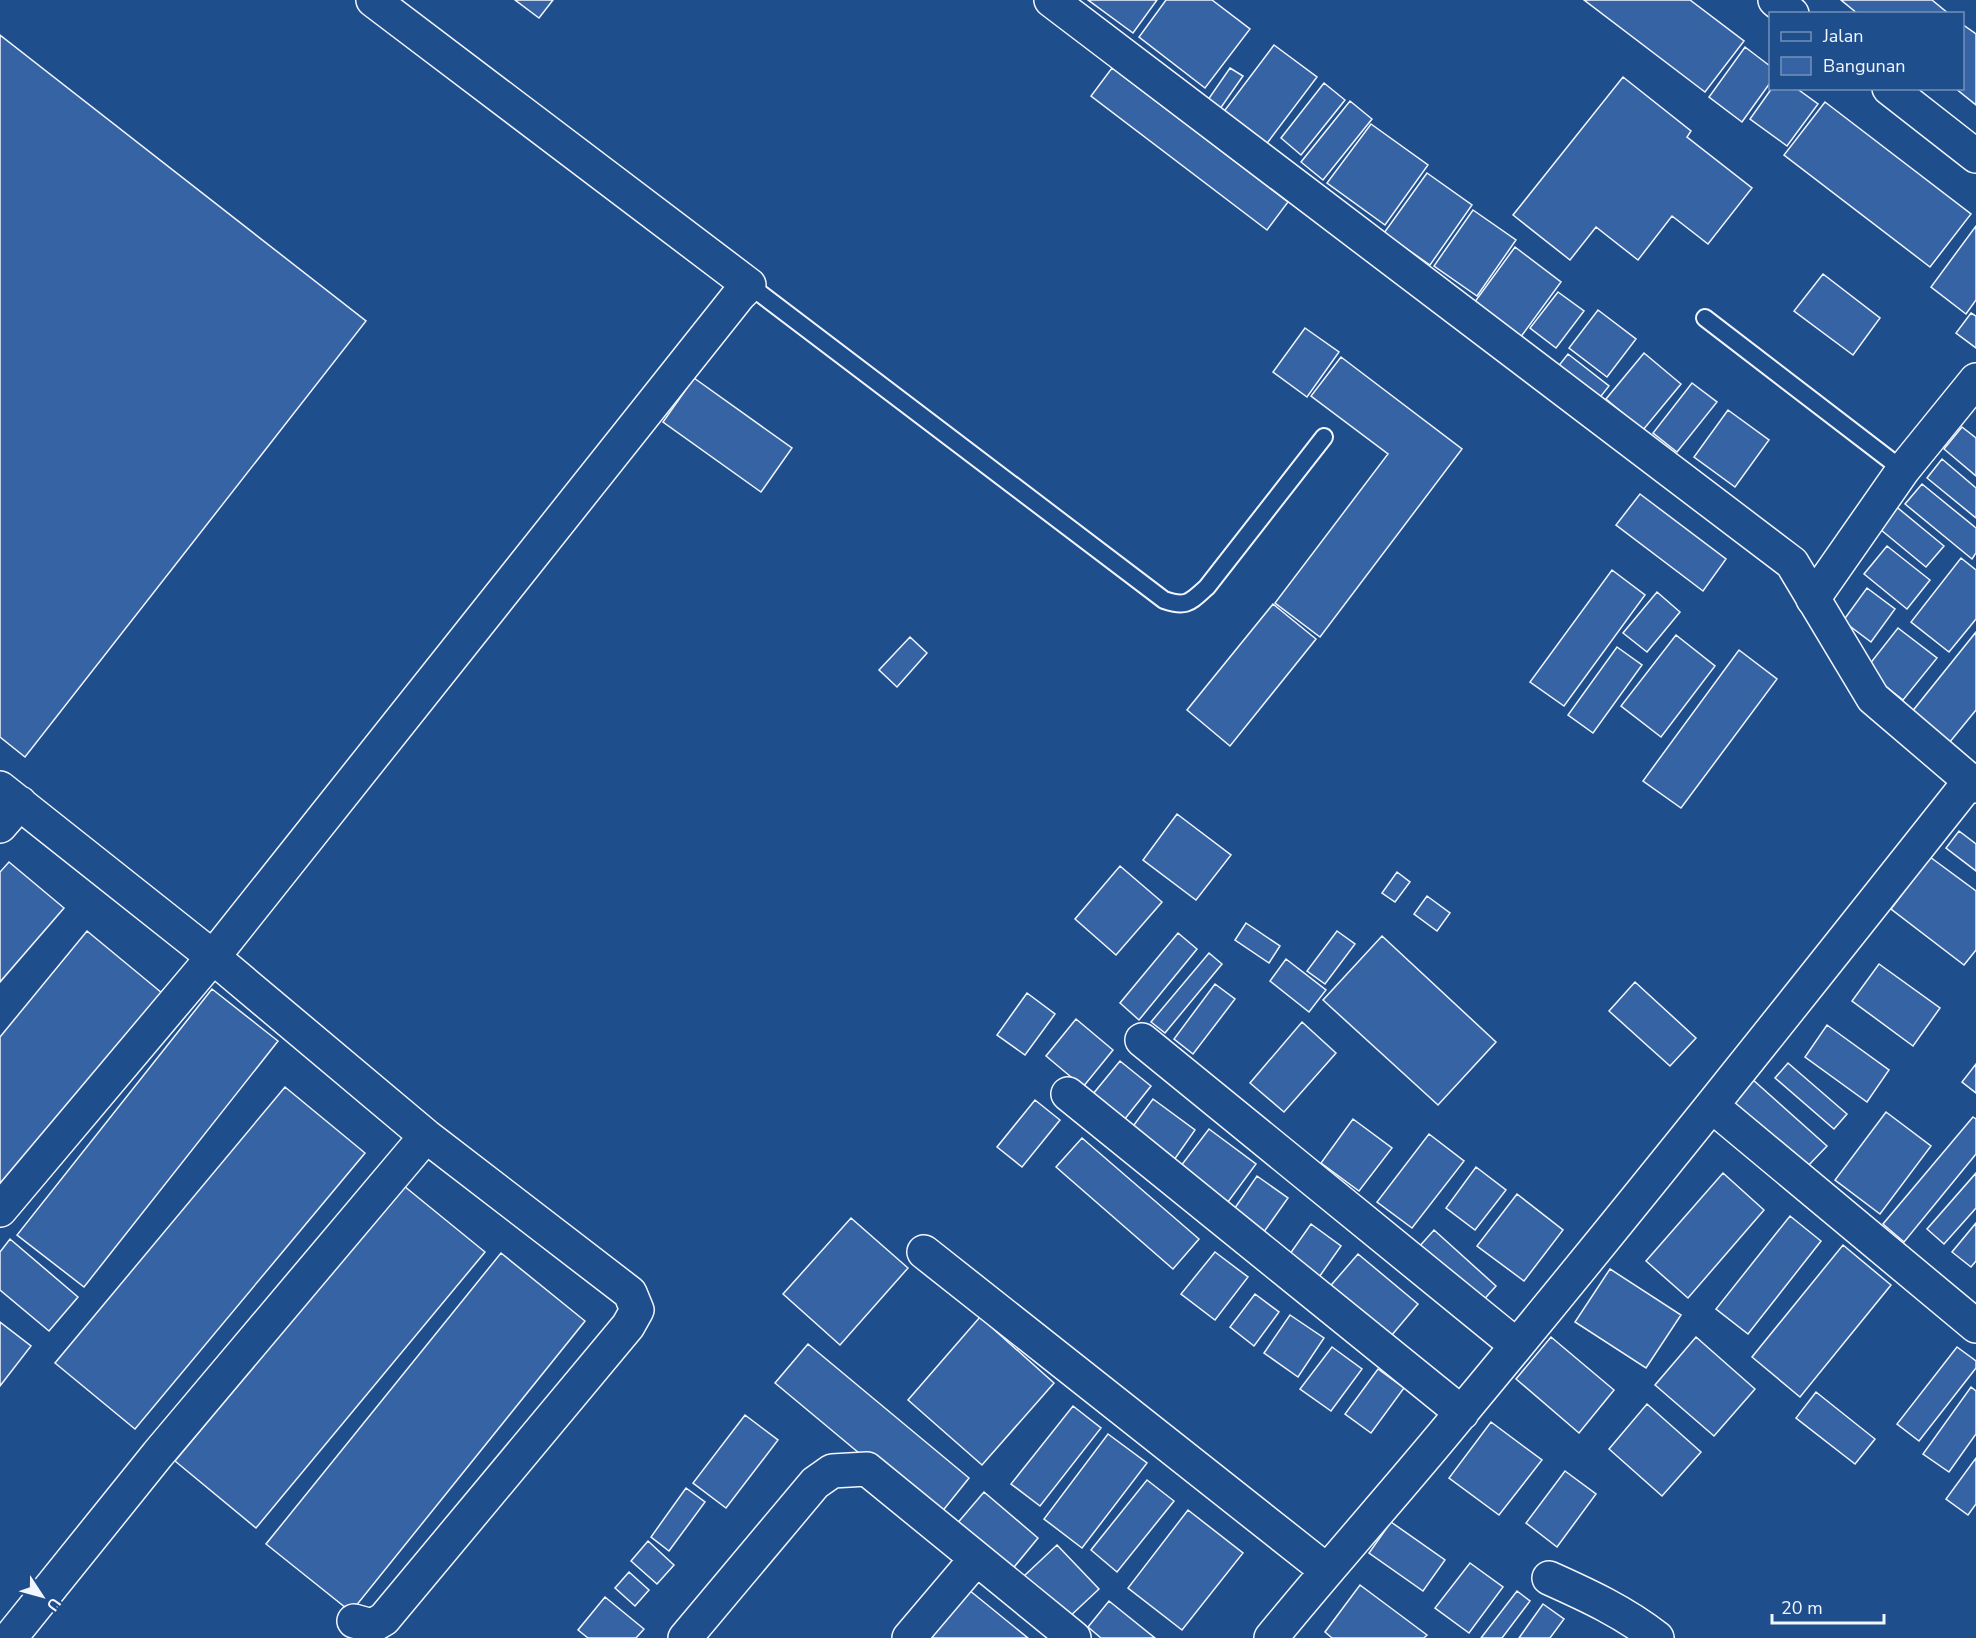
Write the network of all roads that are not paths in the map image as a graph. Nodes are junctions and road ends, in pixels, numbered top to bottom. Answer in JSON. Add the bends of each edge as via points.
{"nodes":[{"id":1,"x":373,"y":0,"type":"edge"},
{"id":2,"x":1051,"y":0,"type":"edge"},
{"id":3,"x":1775,"y":0,"type":"edge"},
{"id":4,"x":1790,"y":12,"type":"edge"},
{"id":5,"x":1892,"y":90,"type":"edge"},
{"id":6,"x":1976,"y":156,"type":"edge"},
{"id":7,"x":749,"y":285,"type":"junction"},
{"id":8,"x":1706,"y":318,"type":"dead end"},
{"id":9,"x":1972,"y":394,"type":"edge"},
{"id":10,"x":1324,"y":437,"type":"dead end"},
{"id":11,"x":1903,"y":470,"type":"junction"},
{"id":12,"x":1813,"y":599,"type":"junction"},
{"id":13,"x":1973,"y":784,"type":"edge"},
{"id":14,"x":7,"y":806,"type":"edge"},
{"id":15,"x":213,"y":957,"type":"junction"},
{"id":16,"x":1142,"y":1040,"type":"dead end"},
{"id":17,"x":1068,"y":1094,"type":"dead end"},
{"id":18,"x":1712,"y":1106,"type":"junction"},
{"id":19,"x":426,"y":1136,"type":"junction"},
{"id":20,"x":0,"y":1210,"type":"edge"},
{"id":21,"x":924,"y":1252,"type":"dead end"},
{"id":22,"x":1976,"y":1326,"type":"edge"},
{"id":23,"x":1516,"y":1345,"type":"junction"},
{"id":24,"x":1462,"y":1413,"type":"junction"},
{"id":25,"x":976,"y":1558,"type":"junction"},
{"id":26,"x":1326,"y":1570,"type":"junction"},
{"id":27,"x":1549,"y":1578,"type":"dead end"},
{"id":28,"x":354,"y":1621,"type":"dead end"},
{"id":29,"x":0,"y":1629,"type":"edge"},
{"id":30,"x":11,"y":1638,"type":"edge"},
{"id":31,"x":685,"y":1638,"type":"edge"},
{"id":32,"x":909,"y":1638,"type":"edge"},
{"id":33,"x":1074,"y":1638,"type":"edge"},
{"id":34,"x":1270,"y":1638,"type":"edge"},
{"id":35,"x":1657,"y":1638,"type":"edge"}],
"edges":[{"from":1,"to":7,"type":"street"},
{"from":2,"to":12,"type":"street","via":[[1792,563]]},
{"from":3,"to":4,"type":"street"},
{"from":5,"to":6,"type":"street"},
{"from":7,"to":10,"type":"lane","via":[[1164,600],[1178,605],[1188,604],[1207,587]]},
{"from":7,"to":15,"type":"street"},
{"from":8,"to":11,"type":"lane"},
{"from":9,"to":11,"type":"street"},
{"from":11,"to":12,"type":"street"},
{"from":12,"to":13,"type":"street","via":[[1873,698]]},
{"from":13,"to":18,"type":"street"},
{"from":14,"to":15,"type":"street"},
{"from":15,"to":19,"type":"street"},
{"from":15,"to":20,"type":"street"},
{"from":16,"to":23,"type":"street"},
{"from":17,"to":24,"type":"street"},
{"from":18,"to":22,"type":"street"},
{"from":18,"to":23,"type":"street"},
{"from":19,"to":28,"type":"street","via":[[630,1293],[638,1310],[384,1619],[372,1626]]},
{"from":19,"to":30,"type":"street","via":[[158,1454]]},
{"from":21,"to":26,"type":"street"},
{"from":23,"to":24,"type":"street"},
{"from":24,"to":26,"type":"street"},
{"from":25,"to":31,"type":"street","via":[[867,1469],[832,1471],[815,1483]]},
{"from":25,"to":32,"type":"street"},
{"from":25,"to":33,"type":"street"},
{"from":26,"to":34,"type":"street"},
{"from":27,"to":35,"type":"street","via":[[1598,1600]]},
{"from":29,"to":30,"type":"street"}]}
